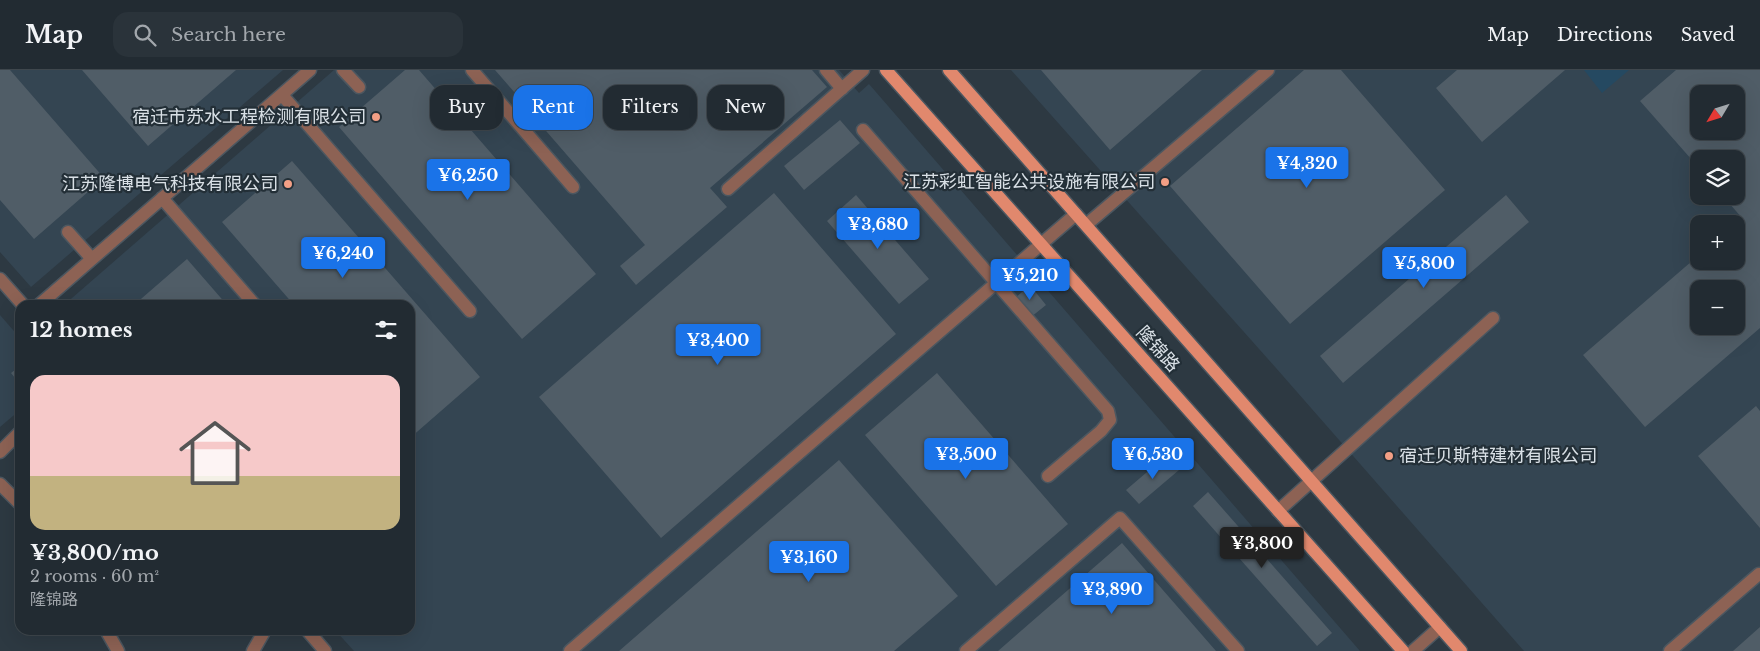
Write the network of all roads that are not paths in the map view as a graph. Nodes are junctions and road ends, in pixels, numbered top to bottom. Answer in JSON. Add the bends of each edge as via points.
{"nodes":[{"id":1,"x":310,"y":70,"type":"edge"},
{"id":2,"x":344,"y":70,"type":"edge"},
{"id":3,"x":472,"y":70,"type":"edge"},
{"id":4,"x":826,"y":70,"type":"edge"},
{"id":5,"x":863,"y":70,"type":"edge"},
{"id":6,"x":886,"y":70,"type":"edge"},
{"id":7,"x":948,"y":70,"type":"edge"},
{"id":8,"x":1268,"y":70,"type":"edge"},
{"id":9,"x":359,"y":87,"type":"dead end"},
{"id":10,"x":842,"y":88,"type":"junction"},
{"id":11,"x":282,"y":95,"type":"junction"},
{"id":12,"x":862,"y":130,"type":"dead end"},
{"id":13,"x":573,"y":187,"type":"dead end"},
{"id":14,"x":728,"y":189,"type":"dead end"},
{"id":15,"x":162,"y":198,"type":"junction"},
{"id":16,"x":1076,"y":214,"type":"junction"},
{"id":17,"x":1086,"y":225,"type":"junction"},
{"id":18,"x":68,"y":232,"type":"dead end"},
{"id":19,"x":1041,"y":244,"type":"junction"},
{"id":20,"x":92,"y":259,"type":"junction"},
{"id":21,"x":0,"y":279,"type":"edge"},
{"id":22,"x":996,"y":284,"type":"junction"},
{"id":23,"x":19,"y":300,"type":"edge"},
{"id":24,"x":45,"y":300,"type":"edge"},
{"id":25,"x":251,"y":300,"type":"edge"},
{"id":26,"x":470,"y":311,"type":"dead end"},
{"id":27,"x":1493,"y":318,"type":"dead end"},
{"id":28,"x":15,"y":437,"type":"edge"},
{"id":29,"x":0,"y":452,"type":"edge"},
{"id":30,"x":1048,"y":476,"type":"dead end"},
{"id":31,"x":1311,"y":481,"type":"junction"},
{"id":32,"x":0,"y":484,"type":"edge"},
{"id":33,"x":15,"y":499,"type":"edge"},
{"id":34,"x":1278,"y":511,"type":"junction"},
{"id":35,"x":1759,"y":574,"type":"dead end"},
{"id":36,"x":1440,"y":627,"type":"junction"},
{"id":37,"x":109,"y":635,"type":"edge"},
{"id":38,"x":262,"y":635,"type":"edge"},
{"id":39,"x":312,"y":635,"type":"edge"},
{"id":40,"x":118,"y":651,"type":"edge"},
{"id":41,"x":253,"y":651,"type":"edge"},
{"id":42,"x":326,"y":651,"type":"edge"},
{"id":43,"x":570,"y":651,"type":"edge"},
{"id":44,"x":966,"y":651,"type":"edge"},
{"id":45,"x":1238,"y":651,"type":"edge"},
{"id":46,"x":1403,"y":651,"type":"edge"},
{"id":47,"x":1413,"y":651,"type":"edge"},
{"id":48,"x":1461,"y":651,"type":"edge"},
{"id":49,"x":1670,"y":651,"type":"edge"}],
"edges":[{"from":1,"to":11,"type":"street"},
{"from":2,"to":9,"type":"street"},
{"from":3,"to":13,"type":"street"},
{"from":4,"to":10,"type":"street"},
{"from":5,"to":10,"type":"street"},
{"from":6,"to":19,"type":"main road","name":"隆锦路"},
{"from":7,"to":16,"type":"main road","name":"隆锦路"},
{"from":8,"to":17,"type":"street"},
{"from":10,"to":14,"type":"street"},
{"from":11,"to":15,"type":"street"},
{"from":11,"to":26,"type":"street"},
{"from":12,"to":22,"type":"street"},
{"from":15,"to":20,"type":"street"},
{"from":15,"to":25,"type":"street"},
{"from":16,"to":17,"type":"main road","name":"隆锦路"},
{"from":16,"to":19,"type":"street"},
{"from":17,"to":31,"type":"main road","name":"隆锦路"},
{"from":18,"to":20,"type":"street"},
{"from":19,"to":22,"type":"street"},
{"from":19,"to":34,"type":"main road","name":"隆锦路"},
{"from":20,"to":24,"type":"street"},
{"from":21,"to":23,"type":"street"},
{"from":22,"to":30,"type":"street","via":[[1108,411],[1110,420],[1101,431]]},
{"from":22,"to":43,"type":"street"},
{"from":27,"to":31,"type":"street"},
{"from":28,"to":29,"type":"street"},
{"from":31,"to":34,"type":"street"},
{"from":31,"to":36,"type":"main road","name":"隆锦路"},
{"from":32,"to":33,"type":"street"},
{"from":34,"to":46,"type":"main road","name":"隆锦路"},
{"from":35,"to":49,"type":"street"},
{"from":36,"to":47,"type":"street"},
{"from":36,"to":48,"type":"main road","name":"隆锦路"},
{"from":37,"to":40,"type":"street"},
{"from":38,"to":41,"type":"street"},
{"from":39,"to":42,"type":"street"},
{"from":44,"to":45,"type":"street","via":[[1120,518]]}]}
